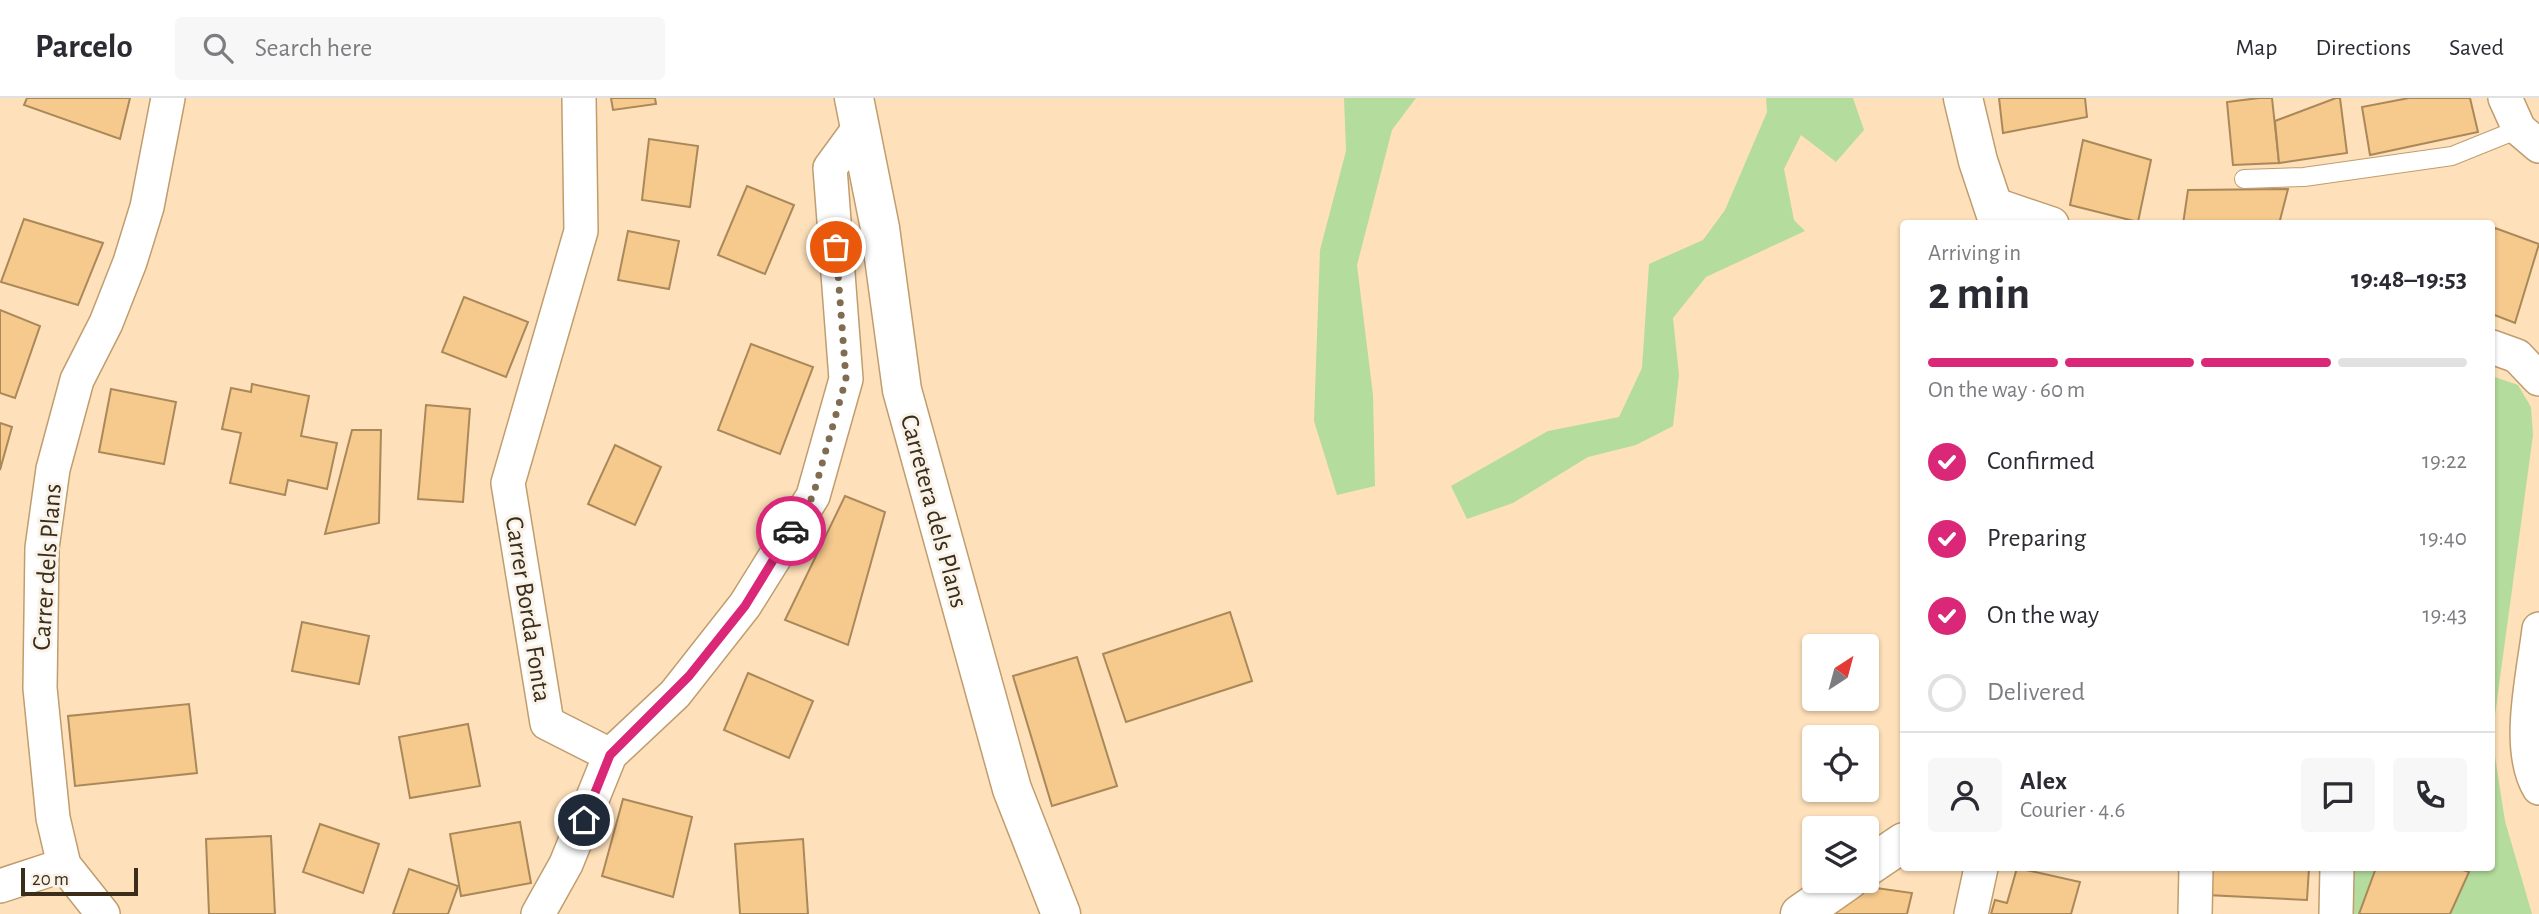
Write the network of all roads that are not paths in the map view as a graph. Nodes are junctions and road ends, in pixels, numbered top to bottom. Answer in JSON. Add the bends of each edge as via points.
{"nodes":[{"id":1,"x":168,"y":98,"type":"edge"},
{"id":2,"x":579,"y":98,"type":"edge"},
{"id":3,"x":1964,"y":98,"type":"edge"},
{"id":4,"x":2505,"y":98,"type":"edge"},
{"id":5,"x":857,"y":113,"type":"edge"},
{"id":6,"x":2529,"y":137,"type":"edge"},
{"id":7,"x":2244,"y":179,"type":"dead end"},
{"id":8,"x":1996,"y":214,"type":"edge"},
{"id":9,"x":2030,"y":220,"type":"edge"},
{"id":10,"x":2495,"y":348,"type":"edge"},
{"id":11,"x":2539,"y":379,"type":"edge"},
{"id":12,"x":2539,"y":629,"type":"edge"},
{"id":13,"x":610,"y":755,"type":"junction"},
{"id":14,"x":2539,"y":788,"type":"edge"},
{"id":15,"x":1900,"y":845,"type":"edge"},
{"id":16,"x":1879,"y":859,"type":"edge"},
{"id":17,"x":64,"y":865,"type":"junction"},
{"id":18,"x":1980,"y":871,"type":"edge"},
{"id":19,"x":2196,"y":871,"type":"edge"},
{"id":20,"x":2337,"y":871,"type":"edge"},
{"id":21,"x":0,"y":886,"type":"edge"},
{"id":22,"x":1830,"y":893,"type":"edge"},
{"id":23,"x":103,"y":914,"type":"edge"},
{"id":24,"x":538,"y":914,"type":"edge"},
{"id":25,"x":1060,"y":914,"type":"edge"},
{"id":26,"x":1800,"y":914,"type":"edge"},
{"id":27,"x":1971,"y":914,"type":"edge"},
{"id":28,"x":2195,"y":914,"type":"edge"},
{"id":29,"x":2336,"y":914,"type":"edge"}],
"edges":[{"from":1,"to":17,"type":"street","name":"Carrer dels Plans","via":[[147,207],[130,262],[77,380],[53,468],[44,535],[40,688],[53,818]]},
{"from":2,"to":13,"type":"street","name":"Carrer Borda Fonta","via":[[581,231],[508,483],[547,723]]},
{"from":3,"to":8,"type":"main road"},
{"from":4,"to":6,"type":"street"},
{"from":5,"to":13,"type":"street","via":[[830,168],[846,379],[813,496],[745,606],[675,694]]},
{"from":5,"to":25,"type":"main road","name":"Carretera dels Plans","via":[[880,228],[902,390],[1012,789]]},
{"from":6,"to":7,"type":"lane","via":[[2452,156],[2304,177]]},
{"from":8,"to":9,"type":"street"},
{"from":10,"to":11,"type":"street","via":[[2517,356]]},
{"from":12,"to":14,"type":"street","via":[[2527,732],[2533,777]]},
{"from":13,"to":24,"type":"street","via":[[566,864]]},
{"from":15,"to":16,"type":"main road"},
{"from":17,"to":21,"type":"street"},
{"from":17,"to":23,"type":"street","name":"Carrer dels Plans"},
{"from":18,"to":27,"type":"street"},
{"from":19,"to":28,"type":"street"},
{"from":20,"to":29,"type":"street"},
{"from":22,"to":26,"type":"main road"}]}
